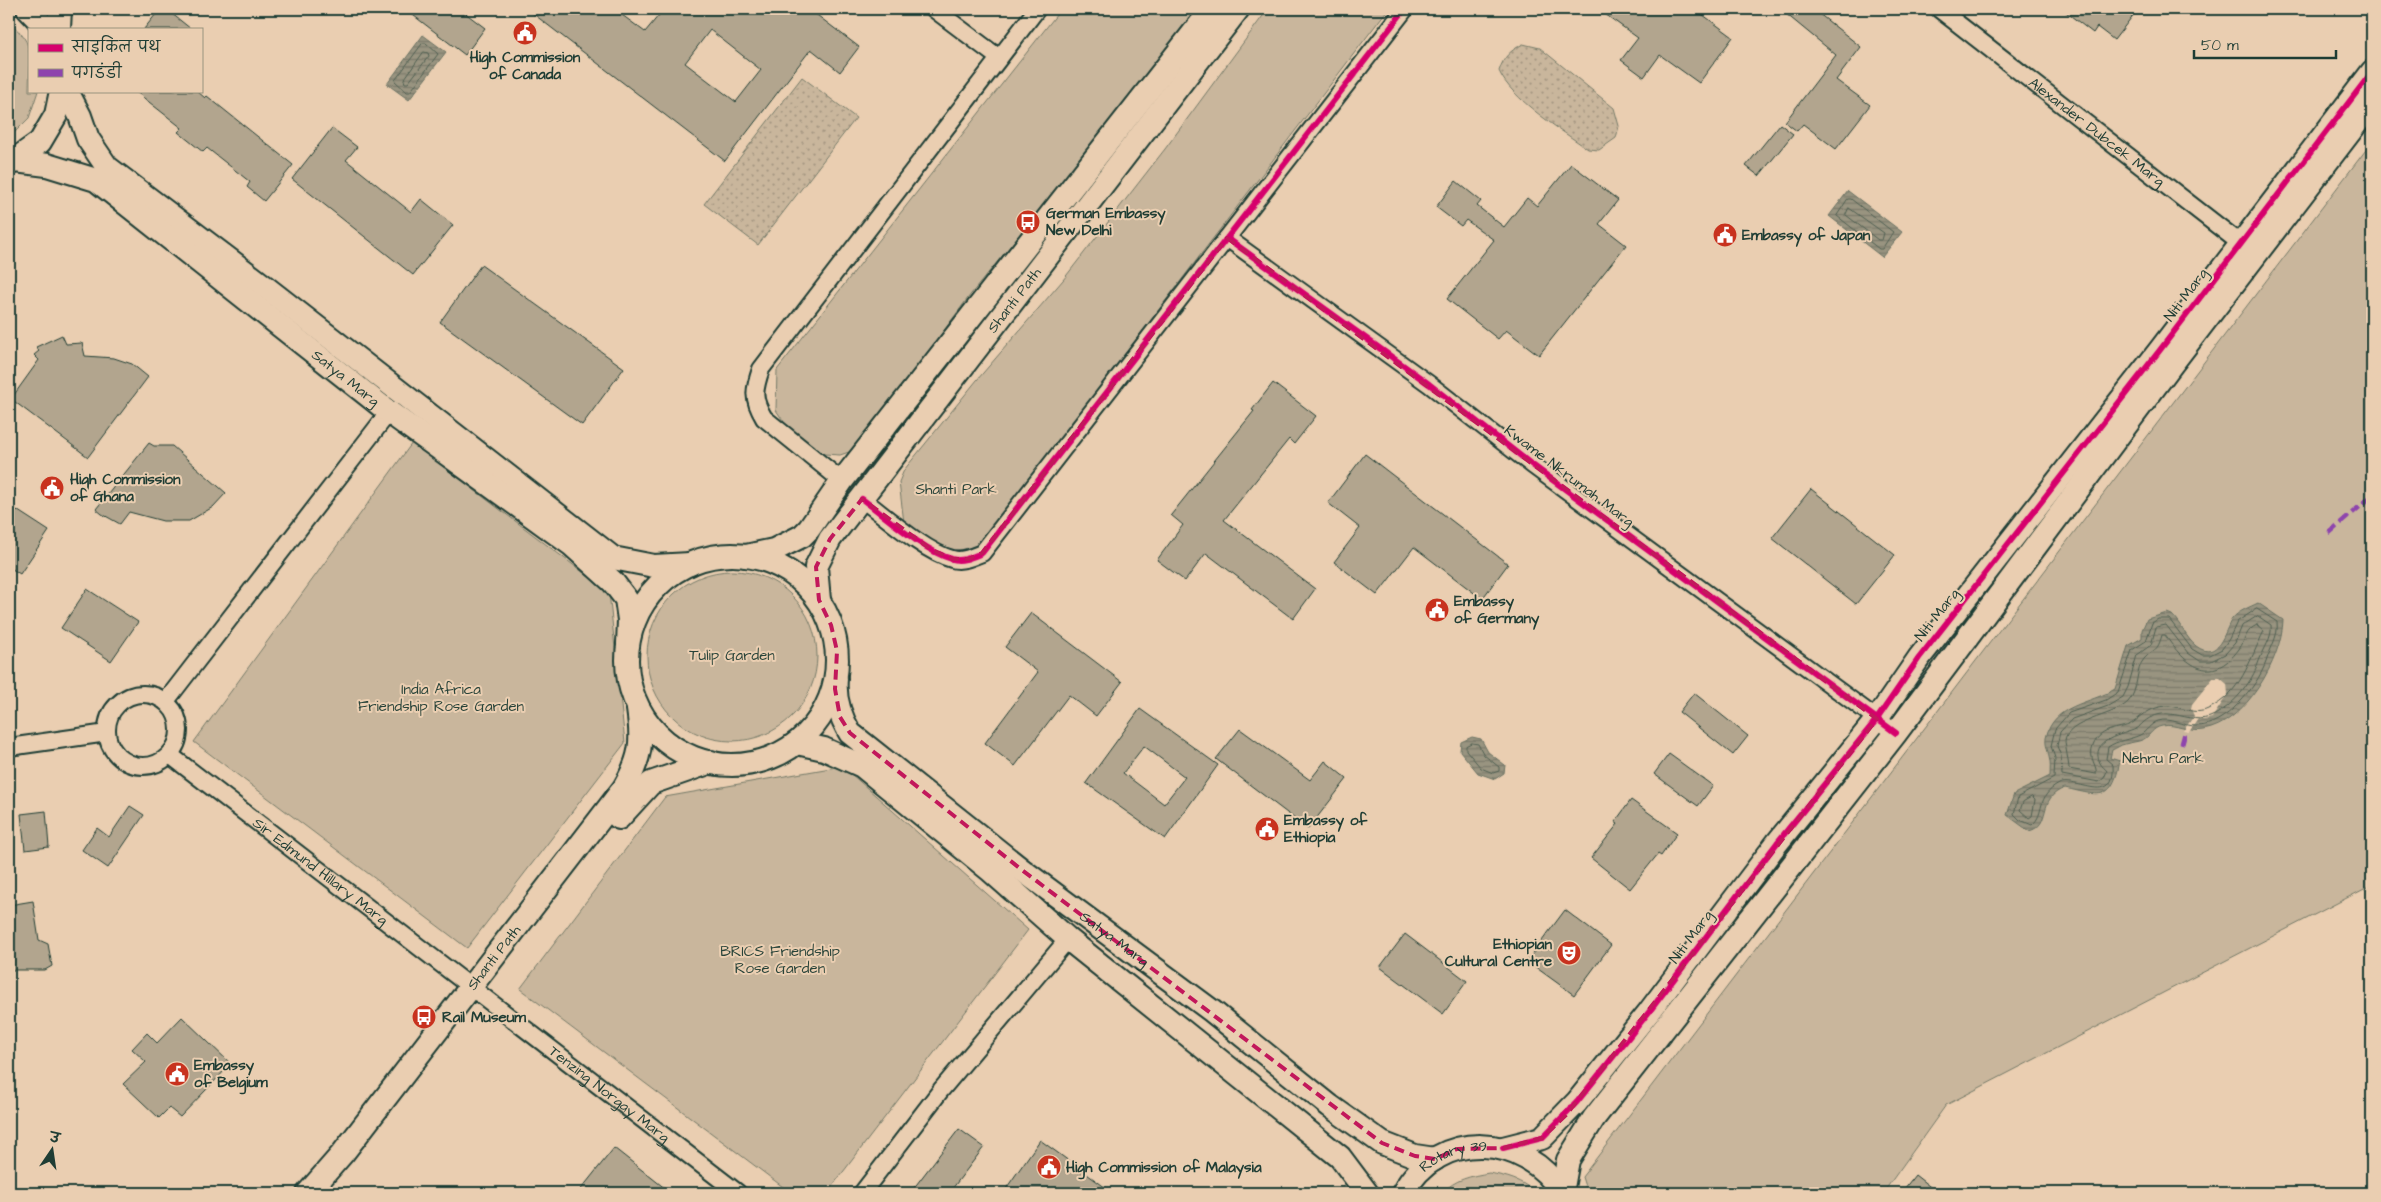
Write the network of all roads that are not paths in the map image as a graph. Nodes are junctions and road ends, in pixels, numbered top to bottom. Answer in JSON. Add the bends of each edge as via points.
{"nodes":[{"id":1,"x":28,"y":9,"type":"edge"},
{"id":2,"x":60,"y":9,"type":"edge"},
{"id":3,"x":934,"y":9,"type":"edge"},
{"id":4,"x":1037,"y":9,"type":"edge"},
{"id":5,"x":1212,"y":9,"type":"edge"},
{"id":6,"x":1238,"y":9,"type":"edge"},
{"id":7,"x":1405,"y":9,"type":"edge"},
{"id":8,"x":1939,"y":9,"type":"edge"},
{"id":9,"x":46,"y":28,"type":"edge"},
{"id":10,"x":59,"y":28,"type":"edge"},
{"id":11,"x":998,"y":58,"type":"junction"},
{"id":12,"x":2372,"y":72,"type":"edge"},
{"id":13,"x":61,"y":92,"type":"edge"},
{"id":14,"x":68,"y":92,"type":"edge"},
{"id":15,"x":2372,"y":103,"type":"edge"},
{"id":16,"x":12,"y":163,"type":"edge"},
{"id":17,"x":1228,"y":238,"type":"junction"},
{"id":18,"x":2248,"y":249,"type":"junction"},
{"id":19,"x":389,"y":412,"type":"junction"},
{"id":20,"x":842,"y":481,"type":"junction"},
{"id":21,"x":862,"y":499,"type":"junction"},
{"id":22,"x":746,"y":556,"type":"junction"},
{"id":23,"x":690,"y":564,"type":"junction"},
{"id":24,"x":819,"y":600,"type":"junction"},
{"id":25,"x":628,"y":644,"type":"junction"},
{"id":26,"x":836,"y":679,"type":"junction"},
{"id":27,"x":166,"y":701,"type":"junction"},
{"id":28,"x":638,"y":706,"type":"junction"},
{"id":29,"x":1877,"y":719,"type":"junction"},
{"id":30,"x":107,"y":733,"type":"junction"},
{"id":31,"x":1896,"y":733,"type":"junction"},
{"id":32,"x":796,"y":743,"type":"junction"},
{"id":33,"x":9,"y":747,"type":"edge"},
{"id":34,"x":170,"y":755,"type":"junction"},
{"id":35,"x":711,"y":762,"type":"junction"},
{"id":36,"x":1068,"y":940,"type":"junction"},
{"id":37,"x":476,"y":991,"type":"junction"},
{"id":38,"x":1504,"y":1148,"type":"junction"},
{"id":39,"x":1435,"y":1159,"type":"junction"},
{"id":40,"x":308,"y":1193,"type":"edge"},
{"id":41,"x":324,"y":1193,"type":"edge"},
{"id":42,"x":738,"y":1193,"type":"edge"},
{"id":43,"x":862,"y":1193,"type":"edge"},
{"id":44,"x":1366,"y":1193,"type":"edge"},
{"id":45,"x":1403,"y":1193,"type":"edge"},
{"id":46,"x":1562,"y":1193,"type":"edge"}],
"edges":[{"from":1,"to":9,"type":"main road"},
{"from":2,"to":10,"type":"main road"},
{"from":3,"to":11,"type":"street"},
{"from":4,"to":11,"type":"street"},
{"from":5,"to":20,"type":"main road","name":"Shanti Path"},
{"from":6,"to":21,"type":"main road","name":"Shanti Path"},
{"from":7,"to":17,"type":"street"},
{"from":8,"to":18,"type":"street","name":"Alexander Dubcek Marg"},
{"from":11,"to":20,"type":"street","via":[[762,369],[755,388],[755,404],[764,418]]},
{"from":12,"to":18,"type":"main road","name":"Niti Marg"},
{"from":13,"to":16,"type":"main road","via":[[56,115],[40,142]]},
{"from":14,"to":23,"type":"main road","name":"Satya Marg","via":[[88,139],[107,167],[613,558],[654,566]]},
{"from":15,"to":18,"type":"main road","name":"Niti Marg"},
{"from":16,"to":19,"type":"main road","name":"Satya Marg","via":[[47,165],[96,180]]},
{"from":17,"to":21,"type":"street","via":[[982,553],[969,559],[953,559],[932,550]]},
{"from":17,"to":29,"type":"street","name":"Kwame Nkrumah Marg"},
{"from":18,"to":29,"type":"main road","name":"Niti Marg","via":[[1919,658]]},
{"from":18,"to":31,"type":"main road","name":"Niti Marg"},
{"from":19,"to":25,"type":"main road","name":"Satya Marg","via":[[572,545],[613,582],[626,600]]},
{"from":19,"to":27,"type":"street"},
{"from":20,"to":22,"type":"main road","name":"Shanti Path","via":[[802,536],[774,550]]},
{"from":21,"to":24,"type":"main road","name":"Shanti Path","via":[[820,556],[816,567]]},
{"from":22,"to":23,"type":"main road","via":[[727,555]]},
{"from":22,"to":24,"type":"main road","via":[[768,561],[787,571]]},
{"from":23,"to":25,"type":"main road","via":[[660,583],[648,596],[639,611]]},
{"from":24,"to":26,"type":"main road","via":[[831,624],[837,652]]},
{"from":25,"to":28,"type":"main road","name":"Satya Marg","via":[[628,676]]},
{"from":26,"to":32,"type":"main road","via":[[822,714]]},
{"from":26,"to":39,"type":"main road","name":"Satya Marg","via":[[840,717],[850,733],[1022,870],[1212,1011],[1330,1106],[1382,1143],[1414,1156]]},
{"from":27,"to":30,"type":"street","via":[[156,695],[132,695],[113,709]]},
{"from":27,"to":34,"type":"street","via":[[179,721],[180,733]]},
{"from":28,"to":35,"type":"main road","via":[[646,720],[668,743]]},
{"from":28,"to":37,"type":"main road","name":"Shanti Path","via":[[640,754],[624,788]]},
{"from":29,"to":31,"type":"street","name":"Kwame Nkrumah Marg"},
{"from":29,"to":38,"type":"main road","name":"Niti Marg","via":[[1566,1115],[1542,1138]]},
{"from":30,"to":33,"type":"street"},
{"from":30,"to":34,"type":"street","via":[[116,755],[132,764],[149,766]]},
{"from":31,"to":46,"type":"main road","name":"Niti Marg","via":[[1594,1118],[1568,1160]]},
{"from":32,"to":35,"type":"main road","via":[[765,760],[729,765]]},
{"from":32,"to":36,"type":"main road","name":"Satya Marg","via":[[824,748],[862,766],[991,871]]},
{"from":34,"to":37,"type":"street","name":"Sir Edmund Hillary Marg"},
{"from":35,"to":37,"type":"main road","name":"Shanti Path","via":[[651,784],[637,796]]},
{"from":36,"to":43,"type":"street","via":[[941,1090]]},
{"from":36,"to":44,"type":"main road","name":"Satya Marg","via":[[1340,1157]]},
{"from":37,"to":40,"type":"main road","name":"Shanti Path"},
{"from":37,"to":41,"type":"main road","name":"Shanti Path"},
{"from":37,"to":42,"type":"street","name":"Tenzing Norgay Marg"},
{"from":38,"to":39,"type":"main road","name":"Rotary 39","via":[[1480,1146],[1457,1149]]},
{"from":38,"to":46,"type":"main road","name":"Rotary 39","via":[[1544,1170]]},
{"from":39,"to":45,"type":"main road","name":"Rotary 39","via":[[1414,1177]]}]}
